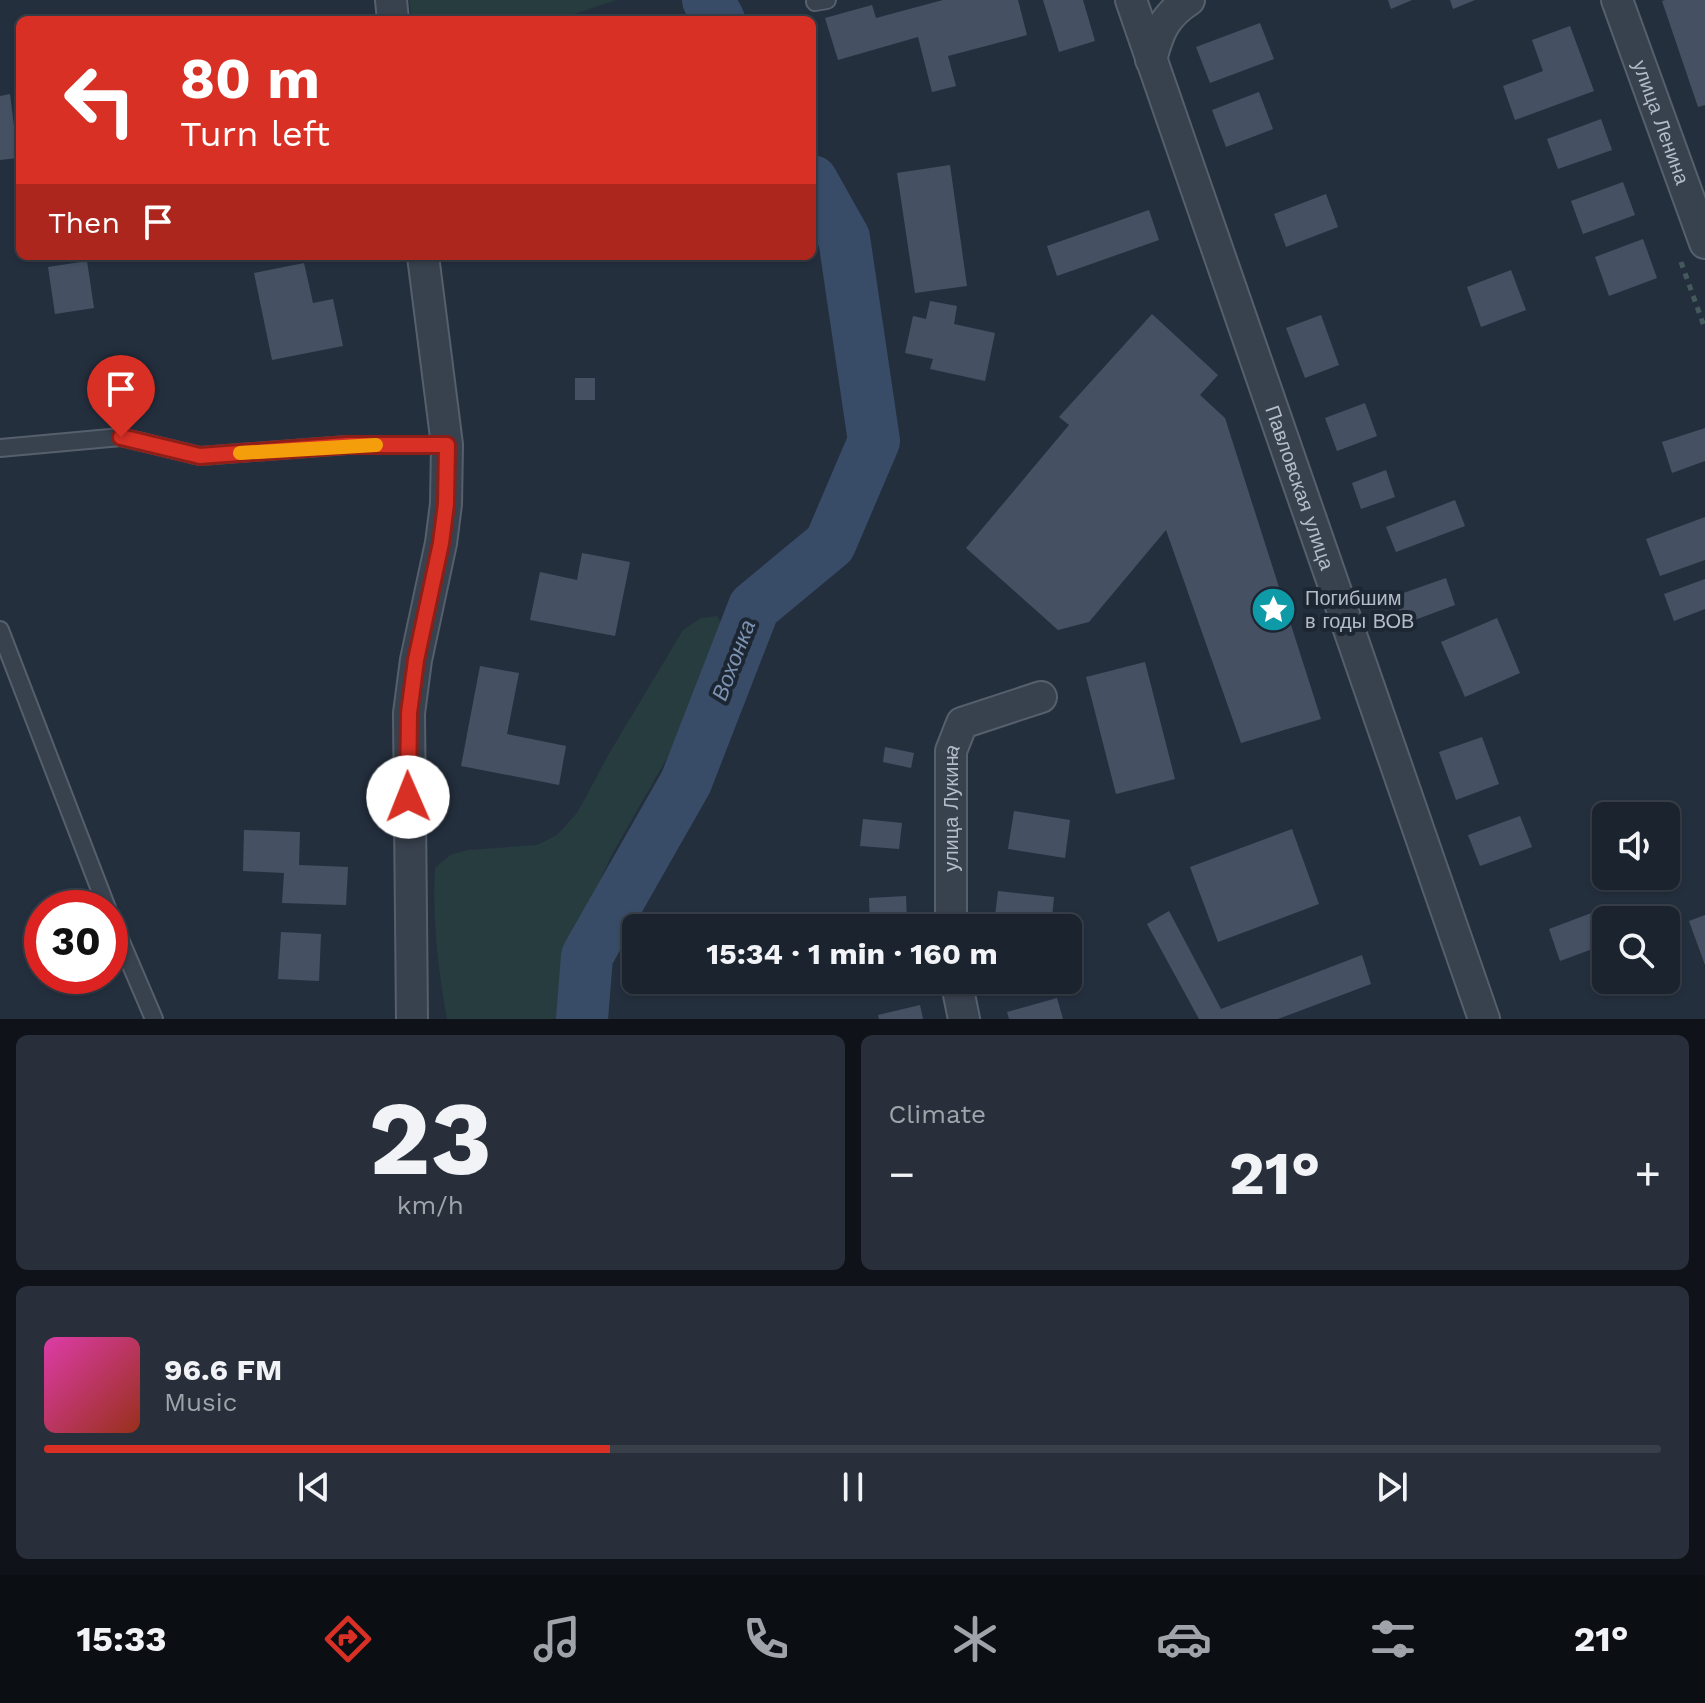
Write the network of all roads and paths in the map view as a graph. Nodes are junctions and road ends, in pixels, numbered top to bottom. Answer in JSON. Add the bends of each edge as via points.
{"nodes":[{"id":1,"x":1131,"y":0,"type":"edge"},
{"id":2,"x":1189,"y":0,"type":"edge"},
{"id":3,"x":1617,"y":0,"type":"edge"},
{"id":4,"x":1151,"y":60,"type":"junction"},
{"id":5,"x":1705,"y":243,"type":"edge"},
{"id":6,"x":424,"y":260,"type":"edge"},
{"id":7,"x":447,"y":445,"type":"junction"},
{"id":8,"x":0,"y":448,"type":"edge"},
{"id":9,"x":0,"y":630,"type":"edge"},
{"id":10,"x":1041,"y":697,"type":"dead end"},
{"id":11,"x":100,"y":890,"type":"edge"},
{"id":12,"x":951,"y":914,"type":"edge"},
{"id":13,"x":128,"y":958,"type":"edge"},
{"id":14,"x":959,"y":994,"type":"edge"},
{"id":15,"x":154,"y":1019,"type":"edge"},
{"id":16,"x":412,"y":1019,"type":"edge"},
{"id":17,"x":964,"y":1019,"type":"edge"},
{"id":18,"x":1484,"y":1019,"type":"edge"}],
"edges":[{"from":1,"to":4,"type":"street","name":"Павловская улица"},
{"from":2,"to":4,"type":"street","via":[[1159,29]]},
{"from":3,"to":5,"type":"street","name":"улица Ленина"},
{"from":4,"to":18,"type":"street","name":"Павловская улица"},
{"from":6,"to":7,"type":"street"},
{"from":7,"to":8,"type":"lane","via":[[347,445],[200,456],[121,437]]},
{"from":7,"to":16,"type":"street","via":[[441,543],[409,713]]},
{"from":9,"to":11,"type":"lane"},
{"from":10,"to":12,"type":"street","name":"улица Лукина","via":[[962,723],[951,751]]},
{"from":13,"to":15,"type":"lane"},
{"from":14,"to":17,"type":"street"}]}
